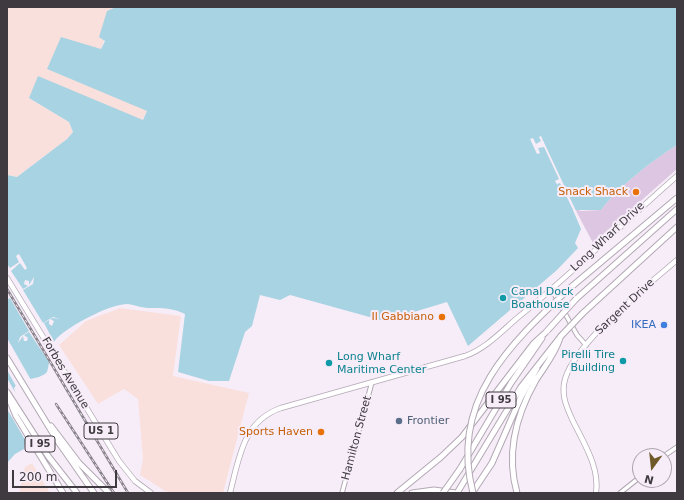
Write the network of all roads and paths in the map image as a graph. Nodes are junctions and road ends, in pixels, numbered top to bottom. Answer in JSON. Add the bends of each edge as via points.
{"nodes":[{"id":1,"x":677,"y":176,"type":"edge"},
{"id":2,"x":677,"y":198,"type":"edge"},
{"id":3,"x":677,"y":209,"type":"edge"},
{"id":4,"x":677,"y":227,"type":"edge"},
{"id":5,"x":677,"y":260,"type":"edge"},
{"id":6,"x":7,"y":278,"type":"edge"},
{"id":7,"x":552,"y":290,"type":"junction"},
{"id":8,"x":546,"y":332,"type":"junction"},
{"id":9,"x":561,"y":336,"type":"junction"},
{"id":10,"x":586,"y":345,"type":"junction"},
{"id":11,"x":7,"y":358,"type":"edge"},
{"id":12,"x":541,"y":361,"type":"junction"},
{"id":13,"x":372,"y":382,"type":"junction"},
{"id":14,"x":7,"y":393,"type":"edge"},
{"id":15,"x":35,"y":405,"type":"junction"},
{"id":16,"x":39,"y":453,"type":"junction"},
{"id":17,"x":632,"y":483,"type":"edge"},
{"id":18,"x":90,"y":488,"type":"junction"},
{"id":19,"x":63,"y":493,"type":"edge"},
{"id":20,"x":67,"y":493,"type":"edge"},
{"id":21,"x":77,"y":493,"type":"edge"},
{"id":22,"x":94,"y":493,"type":"edge"},
{"id":23,"x":99,"y":493,"type":"edge"},
{"id":24,"x":109,"y":493,"type":"edge"},
{"id":25,"x":152,"y":493,"type":"edge"},
{"id":26,"x":230,"y":493,"type":"edge"},
{"id":27,"x":342,"y":493,"type":"edge"},
{"id":28,"x":397,"y":493,"type":"edge"},
{"id":29,"x":412,"y":493,"type":"edge"},
{"id":30,"x":443,"y":493,"type":"edge"},
{"id":31,"x":456,"y":493,"type":"edge"},
{"id":32,"x":473,"y":493,"type":"edge"},
{"id":33,"x":517,"y":493,"type":"edge"},
{"id":34,"x":596,"y":493,"type":"edge"},
{"id":35,"x":620,"y":493,"type":"edge"}],
"edges":[{"from":1,"to":7,"type":"main road","name":"Long Wharf Drive","via":[[632,214]]},
{"from":2,"to":32,"type":"highway","bridge":true,"via":[[570,288],[515,341],[496,366],[484,384],[475,408],[469,440],[469,468]]},
{"from":3,"to":8,"type":"highway","number":"I 95","bridge":true,"via":[[576,299]]},
{"from":4,"to":9,"type":"highway","number":"I 95","bridge":true},
{"from":5,"to":10,"type":"main road","name":"Sargent Drive","via":[[621,309]]},
{"from":6,"to":25,"type":"main road","name":"Forbes Avenue","number":"US 1","via":[[119,461],[140,485]]},
{"from":7,"to":10,"type":"street","via":[[576,335]]},
{"from":7,"to":13,"type":"main road","name":"Long Wharf Drive","via":[[480,349],[465,356]]},
{"from":8,"to":28,"type":"highway","via":[[534,343],[449,451]]},
{"from":8,"to":30,"type":"highway","number":"I 95","bridge":true,"via":[[511,382],[460,470]]},
{"from":9,"to":12,"type":"highway","number":"I 95"},
{"from":9,"to":33,"type":"highway","via":[[557,349],[526,400],[517,424],[512,457]]},
{"from":10,"to":34,"type":"main road","name":"Sargent Drive","via":[[564,383],[564,398],[592,460]]},
{"from":11,"to":15,"type":"highway","number":"I 95"},
{"from":12,"to":31,"type":"highway","number":"I 95","via":[[518,392]]},
{"from":12,"to":32,"type":"highway","bridge":true,"via":[[521,397],[492,463]]},
{"from":13,"to":26,"type":"main road","name":"Long Wharf Drive","via":[[282,408],[259,420],[243,444]]},
{"from":13,"to":27,"type":"street","name":"Hamilton Street"},
{"from":14,"to":16,"type":"highway","via":[[16,416]]},
{"from":14,"to":21,"type":"highway","number":"I 95","via":[[48,456]]},
{"from":15,"to":18,"type":"highway","number":"I 95"},
{"from":15,"to":24,"type":"highway","via":[[82,467]]},
{"from":16,"to":19,"type":"highway"},
{"from":16,"to":20,"type":"highway"},
{"from":17,"to":35,"type":"street"},
{"from":18,"to":22,"type":"highway","number":"I 95"},
{"from":18,"to":23,"type":"highway"},
{"from":29,"to":31,"type":"highway","via":[[434,490]]}]}
